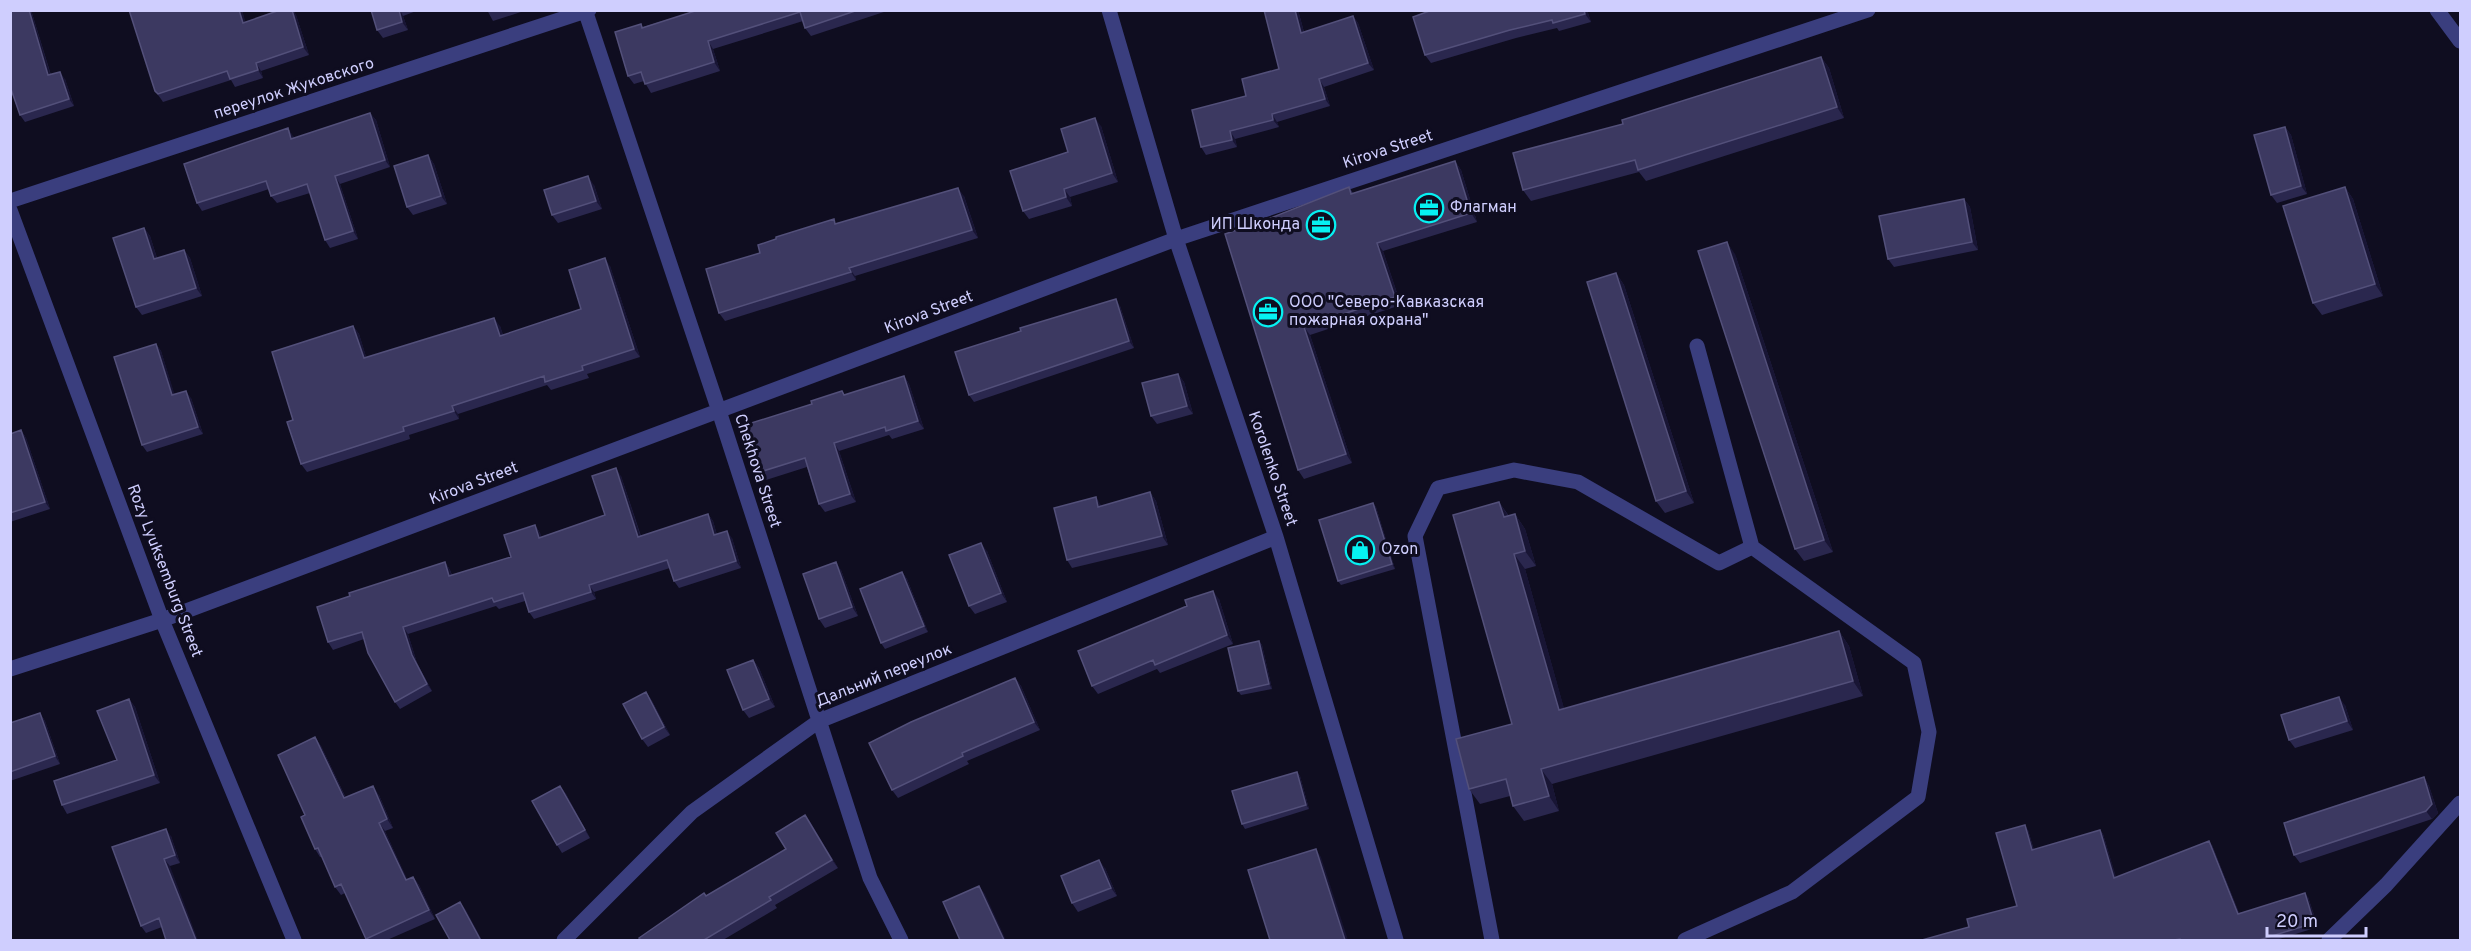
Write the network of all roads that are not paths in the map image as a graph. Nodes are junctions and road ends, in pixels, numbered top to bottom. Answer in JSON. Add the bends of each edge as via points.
{"nodes":[{"id":1,"x":1108,"y":10,"type":"edge"},
{"id":2,"x":1868,"y":10,"type":"edge"},
{"id":3,"x":2437,"y":10,"type":"edge"},
{"id":4,"x":586,"y":11,"type":"edge"},
{"id":5,"x":2460,"y":41,"type":"edge"},
{"id":6,"x":10,"y":201,"type":"edge"},
{"id":7,"x":10,"y":210,"type":"edge"},
{"id":8,"x":1176,"y":239,"type":"junction"},
{"id":9,"x":1696,"y":346,"type":"dead end"},
{"id":10,"x":719,"y":411,"type":"junction"},
{"id":11,"x":1276,"y":537,"type":"junction"},
{"id":12,"x":1752,"y":547,"type":"junction"},
{"id":13,"x":162,"y":620,"type":"junction"},
{"id":14,"x":10,"y":669,"type":"edge"},
{"id":15,"x":819,"y":721,"type":"junction"},
{"id":16,"x":2460,"y":803,"type":"edge"},
{"id":17,"x":294,"y":940,"type":"edge"},
{"id":18,"x":564,"y":940,"type":"edge"},
{"id":19,"x":901,"y":940,"type":"edge"},
{"id":20,"x":1396,"y":940,"type":"edge"},
{"id":21,"x":1492,"y":940,"type":"edge"},
{"id":22,"x":1685,"y":940,"type":"edge"},
{"id":23,"x":2329,"y":940,"type":"edge"}],
"edges":[{"from":1,"to":8,"type":"street","name":"Korolenko Street"},
{"from":2,"to":8,"type":"street","name":"Kirova Street"},
{"from":3,"to":5,"type":"street"},
{"from":4,"to":6,"type":"street","name":"переулок Жуковского"},
{"from":4,"to":10,"type":"street","name":"Chekhova Street"},
{"from":7,"to":13,"type":"street","name":"Rozy Lyuksemburg Street"},
{"from":8,"to":10,"type":"street","name":"Kirova Street"},
{"from":8,"to":11,"type":"street","name":"Korolenko Street"},
{"from":9,"to":12,"type":"street"},
{"from":10,"to":13,"type":"street","name":"Kirova Street"},
{"from":10,"to":15,"type":"street","name":"Chekhova Street"},
{"from":11,"to":15,"type":"street","name":"Дальний переулок"},
{"from":11,"to":20,"type":"street","name":"Korolenko Street"},
{"from":12,"to":21,"type":"street","via":[[1719,562],[1578,482],[1514,470],[1438,488],[1415,536]]},
{"from":12,"to":22,"type":"street","via":[[1914,663],[1929,732],[1918,797],[1792,892]]},
{"from":13,"to":14,"type":"street","name":"Kirova Street"},
{"from":13,"to":17,"type":"street","name":"Rozy Lyuksemburg Street"},
{"from":15,"to":18,"type":"street","name":"Дальний переулок","via":[[692,812]]},
{"from":15,"to":19,"type":"street","name":"Chekhova Street","via":[[870,878]]},
{"from":16,"to":23,"type":"street","via":[[2386,885]]}]}
